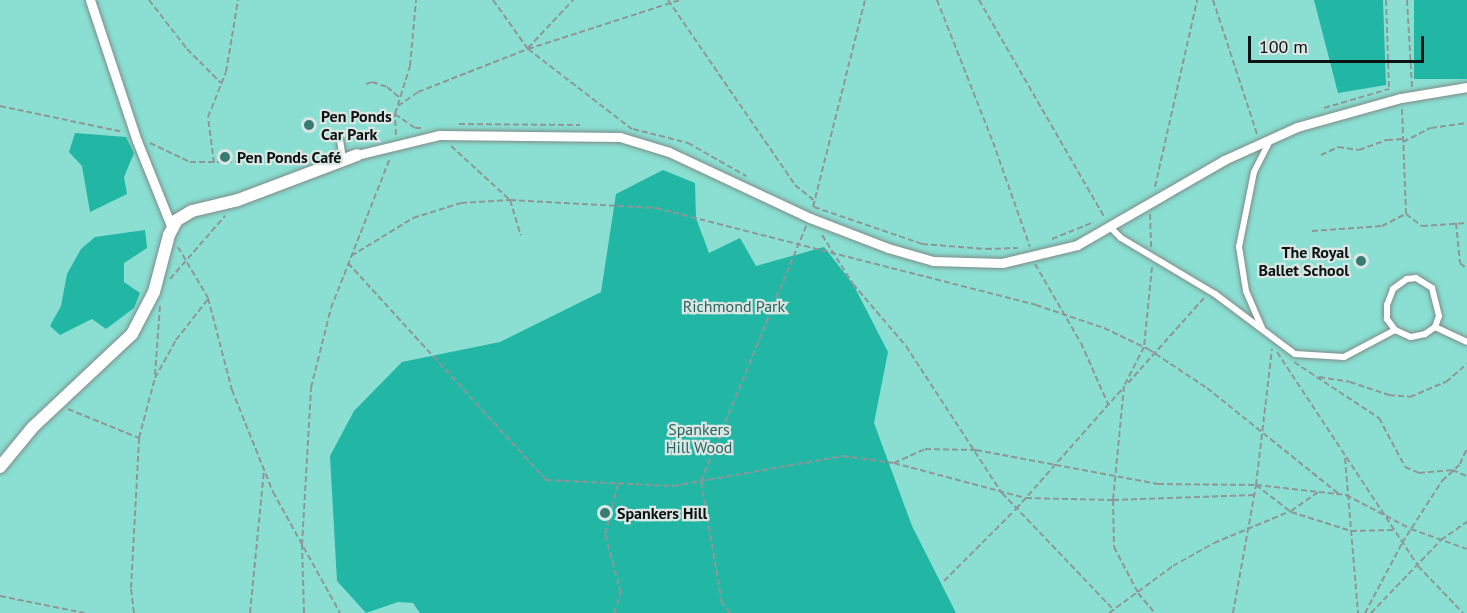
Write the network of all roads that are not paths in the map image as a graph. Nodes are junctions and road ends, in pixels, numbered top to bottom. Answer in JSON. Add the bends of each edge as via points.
{"nodes":[{"id":1,"x":90,"y":0,"type":"edge"},
{"id":2,"x":1467,"y":87,"type":"edge"},
{"id":3,"x":1269,"y":133,"type":"junction"},
{"id":4,"x":340,"y":140,"type":"dead end"},
{"id":5,"x":357,"y":154,"type":"joint"},
{"id":6,"x":343,"y":158,"type":"junction"},
{"id":7,"x":1111,"y":228,"type":"junction"},
{"id":8,"x":171,"y":231,"type":"junction"},
{"id":9,"x":1435,"y":327,"type":"junction"},
{"id":10,"x":1395,"y":330,"type":"junction"},
{"id":11,"x":1263,"y":331,"type":"junction"},
{"id":12,"x":1467,"y":342,"type":"edge"},
{"id":13,"x":0,"y":466,"type":"edge"}],
"edges":[{"from":1,"to":8,"type":"street"},
{"from":2,"to":3,"type":"street","via":[[1390,100]]},
{"from":3,"to":7,"type":"street"},
{"from":3,"to":11,"type":"lane","via":[[1254,172],[1239,247],[1246,291]]},
{"from":4,"to":6,"type":"lane"},
{"from":5,"to":6,"type":"street"},
{"from":5,"to":7,"type":"street","via":[[437,135],[598,135],[643,142],[810,218],[933,261],[968,265],[1033,258],[1077,245]]},
{"from":6,"to":8,"type":"street","via":[[238,200],[192,211]]},
{"from":7,"to":11,"type":"lane","via":[[1121,238],[1210,291]]},
{"from":8,"to":13,"type":"street","via":[[154,292],[132,334],[33,427]]},
{"from":9,"to":10,"type":"lane","via":[[1411,337]]},
{"from":9,"to":10,"type":"lane","via":[[1439,316],[1432,288],[1416,278],[1393,289],[1387,319]]},
{"from":9,"to":12,"type":"lane"},
{"from":10,"to":11,"type":"lane","via":[[1357,351],[1329,358],[1295,354]]}]}
